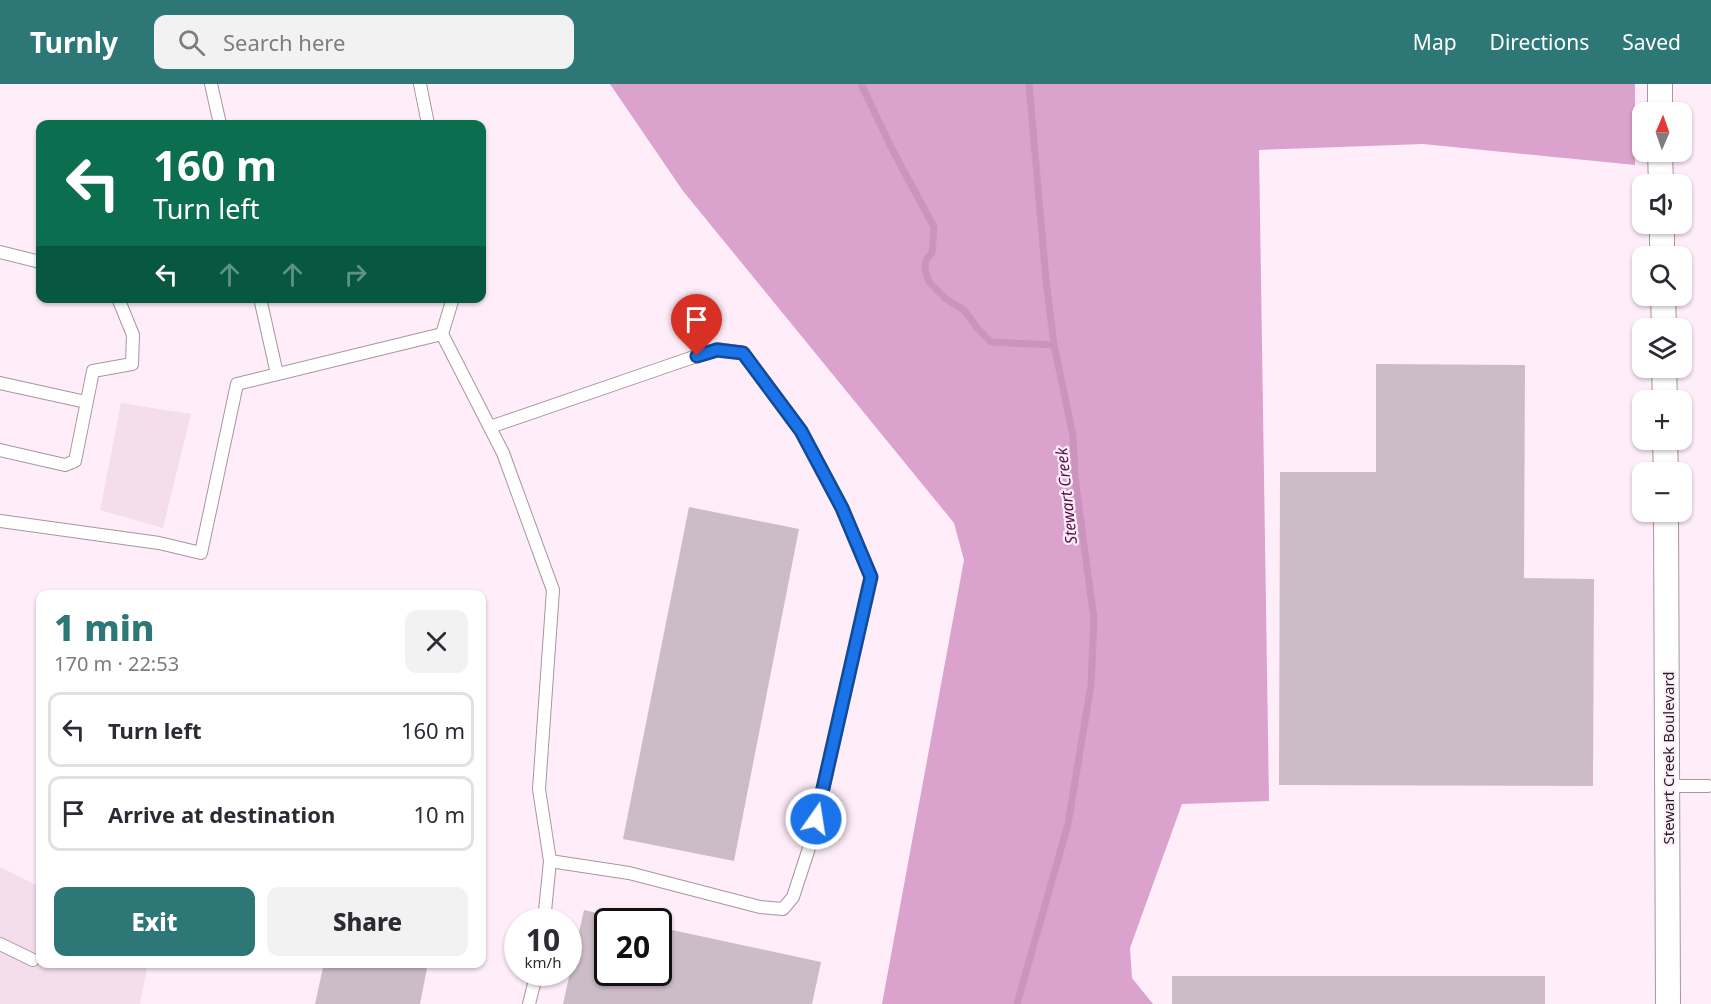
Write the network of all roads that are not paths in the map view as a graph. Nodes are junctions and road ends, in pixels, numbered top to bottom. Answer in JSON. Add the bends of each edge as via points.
{"nodes":[{"id":1,"x":211,"y":84,"type":"edge"},
{"id":2,"x":420,"y":84,"type":"edge"},
{"id":3,"x":1660,"y":84,"type":"edge"},
{"id":4,"x":1660,"y":102,"type":"edge"},
{"id":5,"x":219,"y":120,"type":"edge"},
{"id":6,"x":427,"y":120,"type":"edge"},
{"id":7,"x":0,"y":252,"type":"edge"},
{"id":8,"x":36,"y":261,"type":"edge"},
{"id":9,"x":120,"y":303,"type":"edge"},
{"id":10,"x":261,"y":303,"type":"edge"},
{"id":11,"x":451,"y":303,"type":"edge"},
{"id":12,"x":442,"y":334,"type":"junction"},
{"id":13,"x":277,"y":374,"type":"junction"},
{"id":14,"x":0,"y":383,"type":"edge"},
{"id":15,"x":86,"y":402,"type":"junction"},
{"id":16,"x":490,"y":427,"type":"junction"},
{"id":17,"x":0,"y":450,"type":"edge"},
{"id":18,"x":0,"y":521,"type":"edge"},
{"id":19,"x":1666,"y":522,"type":"edge"},
{"id":20,"x":1668,"y":786,"type":"junction"},
{"id":21,"x":1708,"y":786,"type":"dead end"},
{"id":22,"x":550,"y":861,"type":"junction"},
{"id":23,"x":545,"y":908,"type":"edge"},
{"id":24,"x":0,"y":944,"type":"edge"},
{"id":25,"x":33,"y":960,"type":"dead end"},
{"id":26,"x":534,"y":986,"type":"edge"},
{"id":27,"x":529,"y":1004,"type":"edge"},
{"id":28,"x":1668,"y":1004,"type":"edge"}],
"edges":[{"from":1,"to":5,"type":"lane"},
{"from":2,"to":6,"type":"lane"},
{"from":3,"to":4,"type":"street"},
{"from":7,"to":8,"type":"lane"},
{"from":9,"to":15,"type":"lane","via":[[133,335],[132,364],[93,371]]},
{"from":10,"to":13,"type":"lane"},
{"from":11,"to":12,"type":"lane"},
{"from":12,"to":13,"type":"lane"},
{"from":12,"to":16,"type":"lane"},
{"from":13,"to":18,"type":"lane","via":[[237,384],[201,553],[159,543]]},
{"from":14,"to":15,"type":"lane"},
{"from":15,"to":17,"type":"lane","via":[[75,461],[64,465]]},
{"from":16,"to":22,"type":"lane","via":[[553,590],[539,789]]},
{"from":16,"to":22,"type":"lane","via":[[717,350],[743,353],[801,431],[842,508],[871,577],[811,842],[793,897],[783,909],[760,907],[629,873]]},
{"from":19,"to":20,"type":"street","name":"Stewart Creek Boulevard"},
{"from":20,"to":21,"type":"lane"},
{"from":20,"to":28,"type":"street","name":"Stewart Creek Boulevard"},
{"from":22,"to":23,"type":"lane"},
{"from":24,"to":25,"type":"lane"},
{"from":26,"to":27,"type":"lane"}]}
